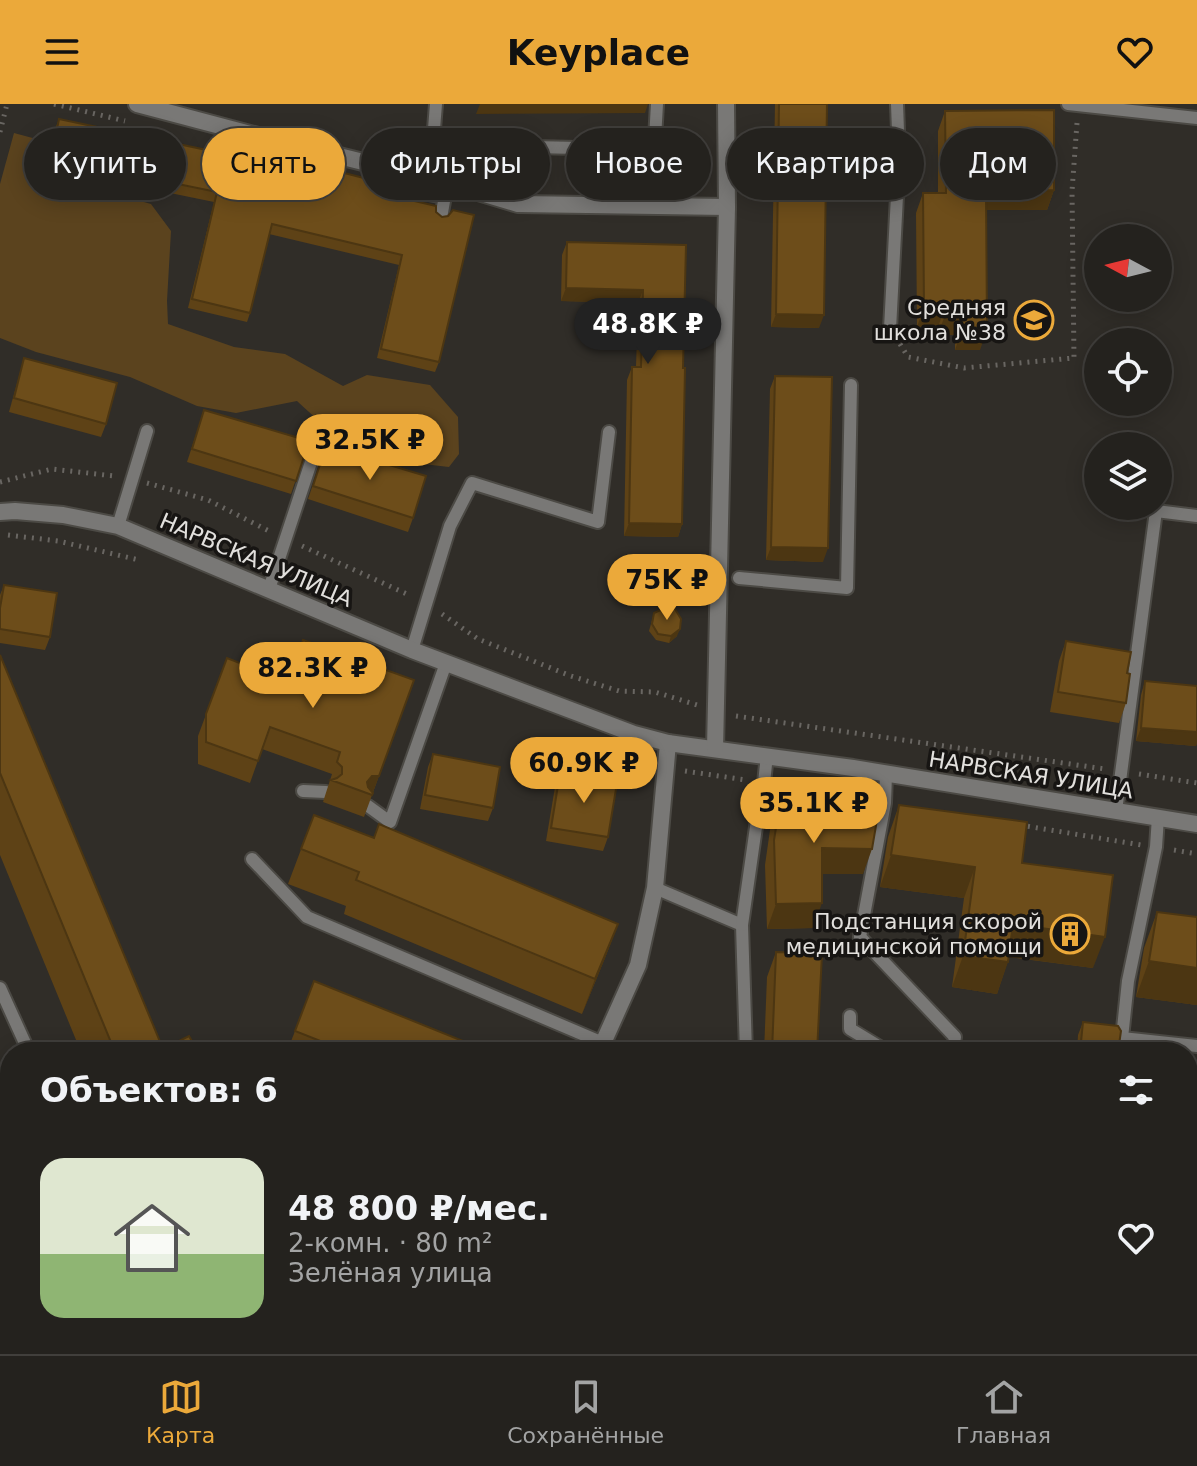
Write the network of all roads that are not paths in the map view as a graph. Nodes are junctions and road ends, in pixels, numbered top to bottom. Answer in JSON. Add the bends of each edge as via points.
{"nodes":[{"id":1,"x":137,"y":104,"type":"edge"},
{"id":2,"x":436,"y":104,"type":"edge"},
{"id":3,"x":657,"y":104,"type":"edge"},
{"id":4,"x":726,"y":104,"type":"edge"},
{"id":5,"x":897,"y":104,"type":"edge"},
{"id":6,"x":1073,"y":105,"type":"edge"},
{"id":7,"x":1197,"y":118,"type":"edge"},
{"id":8,"x":228,"y":128,"type":"edge"},
{"id":9,"x":434,"y":128,"type":"edge"},
{"id":10,"x":550,"y":147,"type":"edge"},
{"id":11,"x":444,"y":200,"type":"edge"},
{"id":12,"x":497,"y":200,"type":"edge"},
{"id":13,"x":727,"y":207,"type":"junction"},
{"id":14,"x":441,"y":218,"type":"edge"},
{"id":15,"x":890,"y":329,"type":"road end"},
{"id":16,"x":851,"y":385,"type":"dead end"},
{"id":17,"x":147,"y":431,"type":"dead end"},
{"id":18,"x":609,"y":432,"type":"dead end"},
{"id":19,"x":314,"y":453,"type":"dead end"},
{"id":20,"x":0,"y":512,"type":"edge"},
{"id":21,"x":1197,"y":516,"type":"edge"},
{"id":22,"x":118,"y":526,"type":"junction"},
{"id":23,"x":739,"y":578,"type":"dead end"},
{"id":24,"x":269,"y":589,"type":"junction"},
{"id":25,"x":412,"y":650,"type":"junction"},
{"id":26,"x":446,"y":663,"type":"junction"},
{"id":27,"x":668,"y":743,"type":"junction"},
{"id":28,"x":715,"y":749,"type":"junction"},
{"id":29,"x":767,"y":755,"type":"junction"},
{"id":30,"x":886,"y":774,"type":"junction"},
{"id":31,"x":303,"y":791,"type":"dead end"},
{"id":32,"x":326,"y":792,"type":"dead end"},
{"id":33,"x":368,"y":806,"type":"edge"},
{"id":34,"x":1116,"y":811,"type":"junction"},
{"id":35,"x":1158,"y":817,"type":"junction"},
{"id":36,"x":1197,"y":824,"type":"edge"},
{"id":37,"x":252,"y":859,"type":"dead end"},
{"id":38,"x":655,"y":888,"type":"junction"},
{"id":39,"x":742,"y":925,"type":"junction"},
{"id":40,"x":2,"y":995,"type":"edge"},
{"id":41,"x":850,"y":1016,"type":"dead end"},
{"id":42,"x":1122,"y":1038,"type":"junction"},
{"id":43,"x":24,"y":1042,"type":"edge"},
{"id":44,"x":588,"y":1042,"type":"edge"},
{"id":45,"x":604,"y":1042,"type":"edge"},
{"id":46,"x":746,"y":1042,"type":"edge"},
{"id":47,"x":871,"y":1042,"type":"edge"},
{"id":48,"x":954,"y":1042,"type":"edge"},
{"id":49,"x":1121,"y":1042,"type":"edge"},
{"id":50,"x":1160,"y":1042,"type":"edge"}],
"edges":[{"from":1,"to":8,"type":"street"},
{"from":2,"to":9,"type":"lane"},
{"from":3,"to":10,"type":"lane","via":[[655,139],[626,149]]},
{"from":4,"to":13,"type":"street"},
{"from":5,"to":15,"type":"lane"},
{"from":6,"to":7,"type":"lane"},
{"from":11,"to":14,"type":"lane"},
{"from":12,"to":13,"type":"street"},
{"from":13,"to":28,"type":"street"},
{"from":16,"to":23,"type":"lane","via":[[847,588]]},
{"from":17,"to":22,"type":"lane"},
{"from":18,"to":25,"type":"lane","via":[[598,522],[472,483],[450,526]]},
{"from":19,"to":24,"type":"lane"},
{"from":20,"to":22,"type":"street","name":"НАРВСКАЯ УЛИЦА","via":[[63,515]]},
{"from":21,"to":34,"type":"lane","via":[[1156,511]]},
{"from":22,"to":24,"type":"street","name":"НАРВСКАЯ УЛИЦА"},
{"from":24,"to":25,"type":"street","name":"НАРВСКАЯ УЛИЦА"},
{"from":25,"to":26,"type":"street","name":"НАРВСКАЯ УЛИЦА"},
{"from":26,"to":27,"type":"street","name":"НАРВСКАЯ УЛИЦА"},
{"from":26,"to":33,"type":"lane","via":[[390,822]]},
{"from":27,"to":28,"type":"street","name":"НАРВСКАЯ УЛИЦА"},
{"from":27,"to":38,"type":"street"},
{"from":28,"to":29,"type":"street","name":"НАРВСКАЯ УЛИЦА"},
{"from":29,"to":30,"type":"street","name":"НАРВСКАЯ УЛИЦА"},
{"from":29,"to":39,"type":"lane"},
{"from":30,"to":34,"type":"street","name":"НАРВСКАЯ УЛИЦА"},
{"from":30,"to":48,"type":"lane","via":[[860,937]]},
{"from":31,"to":32,"type":"lane"},
{"from":34,"to":35,"type":"street","name":"НАРВСКАЯ УЛИЦА"},
{"from":35,"to":36,"type":"street","name":"НАРВСКАЯ УЛИЦА"},
{"from":35,"to":42,"type":"lane"},
{"from":37,"to":44,"type":"lane","via":[[307,917]]},
{"from":38,"to":39,"type":"lane"},
{"from":38,"to":45,"type":"street","via":[[638,965]]},
{"from":39,"to":46,"type":"lane"},
{"from":40,"to":43,"type":"lane"},
{"from":41,"to":47,"type":"lane","via":[[850,1029]]},
{"from":42,"to":49,"type":"lane"},
{"from":42,"to":50,"type":"lane"}]}
